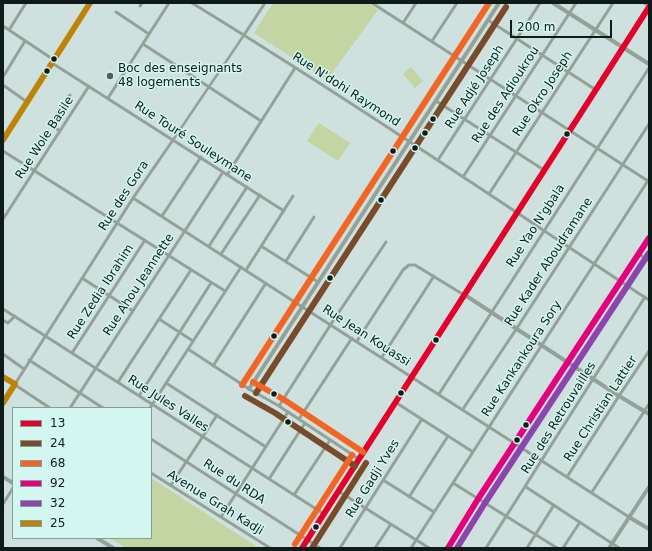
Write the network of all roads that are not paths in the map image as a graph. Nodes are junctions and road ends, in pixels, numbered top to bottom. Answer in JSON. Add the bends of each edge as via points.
{"nodes":[{"id":1,"x":26,"y":3,"type":"edge"},
{"id":2,"x":90,"y":3,"type":"edge"},
{"id":3,"x":169,"y":3,"type":"edge"},
{"id":4,"x":192,"y":3,"type":"edge"},
{"id":5,"x":265,"y":3,"type":"edge"},
{"id":6,"x":372,"y":3,"type":"edge"},
{"id":7,"x":416,"y":3,"type":"edge"},
{"id":8,"x":457,"y":3,"type":"edge"},
{"id":9,"x":499,"y":3,"type":"edge"},
{"id":10,"x":540,"y":3,"type":"edge"},
{"id":11,"x":553,"y":3,"type":"edge"},
{"id":12,"x":576,"y":3,"type":"edge"},
{"id":13,"x":613,"y":3,"type":"edge"},
{"id":14,"x":644,"y":3,"type":"edge"},
{"id":15,"x":649,"y":7,"type":"edge"},
{"id":16,"x":116,"y":12,"type":"dead end"},
{"id":17,"x":569,"y":14,"type":"junction"},
{"id":18,"x":488,"y":20,"type":"junction"},
{"id":19,"x":403,"y":22,"type":"junction"},
{"id":20,"x":3,"y":26,"type":"edge"},
{"id":21,"x":8,"y":30,"type":"junction"},
{"id":22,"x":596,"y":30,"type":"junction"},
{"id":23,"x":150,"y":34,"type":"junction"},
{"id":24,"x":244,"y":35,"type":"junction"},
{"id":25,"x":517,"y":38,"type":"junction"},
{"id":26,"x":24,"y":41,"type":"junction"},
{"id":27,"x":432,"y":41,"type":"junction"},
{"id":28,"x":143,"y":44,"type":"junction"},
{"id":29,"x":623,"y":47,"type":"junction"},
{"id":30,"x":542,"y":55,"type":"junction"},
{"id":31,"x":462,"y":60,"type":"junction"},
{"id":32,"x":53,"y":61,"type":"junction"},
{"id":33,"x":649,"y":64,"type":"edge"},
{"id":34,"x":295,"y":68,"type":"junction"},
{"id":35,"x":649,"y":68,"type":"edge"},
{"id":36,"x":568,"y":72,"type":"junction"},
{"id":37,"x":3,"y":77,"type":"edge"},
{"id":38,"x":491,"y":79,"type":"junction"},
{"id":39,"x":3,"y":85,"type":"edge"},
{"id":40,"x":89,"y":86,"type":"junction"},
{"id":41,"x":208,"y":87,"type":"junction"},
{"id":42,"x":596,"y":90,"type":"junction"},
{"id":43,"x":70,"y":95,"type":"dead end"},
{"id":44,"x":516,"y":95,"type":"junction"},
{"id":45,"x":108,"y":98,"type":"junction"},
{"id":46,"x":436,"y":101,"type":"junction"},
{"id":47,"x":27,"y":102,"type":"junction"},
{"id":48,"x":542,"y":112,"type":"junction"},
{"id":49,"x":464,"y":119,"type":"junction"},
{"id":50,"x":261,"y":121,"type":"junction"},
{"id":51,"x":649,"y":124,"type":"edge"},
{"id":52,"x":570,"y":130,"type":"junction"},
{"id":53,"x":60,"y":131,"type":"junction"},
{"id":54,"x":490,"y":136,"type":"junction"},
{"id":55,"x":3,"y":140,"type":"edge"},
{"id":56,"x":173,"y":140,"type":"junction"},
{"id":57,"x":409,"y":142,"type":"junction"},
{"id":58,"x":598,"y":148,"type":"junction"},
{"id":59,"x":3,"y":151,"type":"edge"},
{"id":60,"x":516,"y":152,"type":"junction"},
{"id":61,"x":201,"y":157,"type":"junction"},
{"id":62,"x":438,"y":160,"type":"junction"},
{"id":63,"x":622,"y":165,"type":"junction"},
{"id":64,"x":544,"y":170,"type":"junction"},
{"id":65,"x":35,"y":171,"type":"junction"},
{"id":66,"x":223,"y":172,"type":"junction"},
{"id":67,"x":227,"y":175,"type":"junction"},
{"id":68,"x":463,"y":177,"type":"junction"},
{"id":69,"x":649,"y":180,"type":"edge"},
{"id":70,"x":247,"y":187,"type":"junction"},
{"id":71,"x":489,"y":194,"type":"junction"},
{"id":72,"x":260,"y":195,"type":"junction"},
{"id":73,"x":293,"y":196,"type":"dead end"},
{"id":74,"x":133,"y":198,"type":"junction"},
{"id":75,"x":284,"y":211,"type":"junction"},
{"id":76,"x":517,"y":212,"type":"junction"},
{"id":77,"x":162,"y":216,"type":"junction"},
{"id":78,"x":314,"y":217,"type":"dead end"},
{"id":79,"x":3,"y":219,"type":"edge"},
{"id":80,"x":117,"y":223,"type":"junction"},
{"id":81,"x":545,"y":230,"type":"junction"},
{"id":82,"x":185,"y":231,"type":"junction"},
{"id":83,"x":649,"y":238,"type":"edge"},
{"id":84,"x":145,"y":240,"type":"junction"},
{"id":85,"x":386,"y":242,"type":"dead end"},
{"id":86,"x":208,"y":246,"type":"junction"},
{"id":87,"x":261,"y":246,"type":"junction"},
{"id":88,"x":570,"y":246,"type":"junction"},
{"id":89,"x":221,"y":254,"type":"junction"},
{"id":90,"x":639,"y":254,"type":"junction"},
{"id":91,"x":169,"y":256,"type":"junction"},
{"id":92,"x":286,"y":261,"type":"junction"},
{"id":93,"x":649,"y":261,"type":"edge"},
{"id":94,"x":595,"y":263,"type":"junction"},
{"id":95,"x":241,"y":267,"type":"junction"},
{"id":96,"x":191,"y":270,"type":"junction"},
{"id":97,"x":246,"y":270,"type":"junction"},
{"id":98,"x":434,"y":276,"type":"junction"},
{"id":99,"x":82,"y":278,"type":"junction"},
{"id":100,"x":621,"y":281,"type":"junction"},
{"id":101,"x":318,"y":282,"type":"junction"},
{"id":102,"x":212,"y":283,"type":"junction"},
{"id":103,"x":266,"y":283,"type":"junction"},
{"id":104,"x":225,"y":292,"type":"junction"},
{"id":105,"x":464,"y":295,"type":"junction"},
{"id":106,"x":109,"y":296,"type":"junction"},
{"id":107,"x":645,"y":297,"type":"junction"},
{"id":108,"x":649,"y":300,"type":"edge"},
{"id":109,"x":303,"y":306,"type":"junction"},
{"id":110,"x":3,"y":309,"type":"edge"},
{"id":111,"x":133,"y":311,"type":"junction"},
{"id":112,"x":491,"y":312,"type":"junction"},
{"id":113,"x":15,"y":316,"type":"junction"},
{"id":114,"x":159,"y":319,"type":"junction"},
{"id":115,"x":3,"y":320,"type":"edge"},
{"id":116,"x":331,"y":324,"type":"junction"},
{"id":117,"x":517,"y":328,"type":"junction"},
{"id":118,"x":180,"y":332,"type":"junction"},
{"id":119,"x":45,"y":336,"type":"junction"},
{"id":120,"x":352,"y":338,"type":"junction"},
{"id":121,"x":193,"y":341,"type":"junction"},
{"id":122,"x":357,"y":341,"type":"junction"},
{"id":123,"x":542,"y":345,"type":"junction"},
{"id":124,"x":188,"y":350,"type":"junction"},
{"id":125,"x":649,"y":351,"type":"edge"},
{"id":126,"x":72,"y":353,"type":"junction"},
{"id":127,"x":3,"y":354,"type":"edge"},
{"id":128,"x":382,"y":357,"type":"junction"},
{"id":129,"x":29,"y":360,"type":"junction"},
{"id":130,"x":568,"y":362,"type":"junction"},
{"id":131,"x":213,"y":366,"type":"junction"},
{"id":132,"x":96,"y":368,"type":"junction"},
{"id":133,"x":24,"y":369,"type":"junction"},
{"id":134,"x":412,"y":376,"type":"junction"},
{"id":135,"x":3,"y":377,"type":"edge"},
{"id":136,"x":594,"y":379,"type":"junction"},
{"id":137,"x":118,"y":382,"type":"junction"},
{"id":138,"x":166,"y":383,"type":"junction"},
{"id":139,"x":15,"y":384,"type":"junction"},
{"id":140,"x":249,"y":389,"type":"junction"},
{"id":141,"x":80,"y":393,"type":"junction"},
{"id":142,"x":439,"y":394,"type":"junction"},
{"id":143,"x":138,"y":396,"type":"junction"},
{"id":144,"x":619,"y":396,"type":"junction"},
{"id":145,"x":395,"y":402,"type":"junction"},
{"id":146,"x":3,"y":403,"type":"edge"},
{"id":147,"x":152,"y":404,"type":"junction"},
{"id":148,"x":649,"y":404,"type":"edge"},
{"id":149,"x":279,"y":406,"type":"junction"},
{"id":150,"x":49,"y":407,"type":"edge"},
{"id":151,"x":71,"y":407,"type":"edge"},
{"id":152,"x":101,"y":407,"type":"edge"},
{"id":153,"x":150,"y":407,"type":"edge"},
{"id":154,"x":463,"y":409,"type":"junction"},
{"id":155,"x":645,"y":411,"type":"junction"},
{"id":156,"x":288,"y":412,"type":"junction"},
{"id":157,"x":649,"y":414,"type":"edge"},
{"id":158,"x":216,"y":415,"type":"junction"},
{"id":159,"x":299,"y":419,"type":"junction"},
{"id":160,"x":422,"y":420,"type":"junction"},
{"id":161,"x":305,"y":423,"type":"junction"},
{"id":162,"x":490,"y":426,"type":"junction"},
{"id":163,"x":203,"y":436,"type":"junction"},
{"id":164,"x":448,"y":436,"type":"junction"},
{"id":165,"x":152,"y":440,"type":"edge"},
{"id":166,"x":330,"y":440,"type":"junction"},
{"id":167,"x":516,"y":443,"type":"junction"},
{"id":168,"x":266,"y":447,"type":"junction"},
{"id":169,"x":473,"y":452,"type":"junction"},
{"id":170,"x":359,"y":459,"type":"junction"},
{"id":171,"x":542,"y":460,"type":"junction"},
{"id":172,"x":186,"y":461,"type":"junction"},
{"id":173,"x":252,"y":468,"type":"junction"},
{"id":174,"x":152,"y":473,"type":"edge"},
{"id":175,"x":3,"y":477,"type":"edge"},
{"id":176,"x":567,"y":477,"type":"junction"},
{"id":177,"x":269,"y":479,"type":"junction"},
{"id":178,"x":383,"y":480,"type":"junction"},
{"id":179,"x":12,"y":482,"type":"edge"},
{"id":180,"x":453,"y":482,"type":"junction"},
{"id":181,"x":171,"y":485,"type":"junction"},
{"id":182,"x":526,"y":487,"type":"junction"},
{"id":183,"x":649,"y":488,"type":"edge"},
{"id":184,"x":12,"y":490,"type":"edge"},
{"id":185,"x":338,"y":491,"type":"junction"},
{"id":186,"x":592,"y":492,"type":"junction"},
{"id":187,"x":236,"y":493,"type":"junction"},
{"id":188,"x":294,"y":495,"type":"junction"},
{"id":189,"x":410,"y":497,"type":"junction"},
{"id":190,"x":478,"y":499,"type":"junction"},
{"id":191,"x":3,"y":504,"type":"edge"},
{"id":192,"x":554,"y":505,"type":"junction"},
{"id":193,"x":365,"y":508,"type":"junction"},
{"id":194,"x":434,"y":512,"type":"junction"},
{"id":195,"x":324,"y":514,"type":"junction"},
{"id":196,"x":507,"y":516,"type":"junction"},
{"id":197,"x":629,"y":516,"type":"junction"},
{"id":198,"x":221,"y":517,"type":"junction"},
{"id":199,"x":580,"y":522,"type":"junction"},
{"id":200,"x":390,"y":524,"type":"junction"},
{"id":201,"x":649,"y":529,"type":"edge"},
{"id":202,"x":536,"y":535,"type":"junction"},
{"id":203,"x":99,"y":539,"type":"edge"},
{"id":204,"x":307,"y":540,"type":"junction"},
{"id":205,"x":416,"y":540,"type":"junction"},
{"id":206,"x":612,"y":543,"type":"junction"},
{"id":207,"x":113,"y":548,"type":"edge"},
{"id":208,"x":270,"y":548,"type":"edge"},
{"id":209,"x":302,"y":548,"type":"edge"},
{"id":210,"x":320,"y":548,"type":"edge"},
{"id":211,"x":340,"y":548,"type":"edge"},
{"id":212,"x":375,"y":548,"type":"edge"},
{"id":213,"x":411,"y":548,"type":"edge"},
{"id":214,"x":428,"y":548,"type":"edge"},
{"id":215,"x":448,"y":548,"type":"edge"},
{"id":216,"x":486,"y":548,"type":"edge"},
{"id":217,"x":527,"y":548,"type":"edge"},
{"id":218,"x":557,"y":548,"type":"edge"},
{"id":219,"x":563,"y":548,"type":"edge"},
{"id":220,"x":609,"y":548,"type":"edge"},
{"id":221,"x":619,"y":548,"type":"edge"}],
"edges":[{"from":1,"to":21,"type":"street"},
{"from":2,"to":32,"type":"street"},
{"from":3,"to":23,"type":"street"},
{"from":4,"to":24,"type":"street","name":"Rue N'dohi Raymond"},
{"from":5,"to":24,"type":"street","name":"Rue des Gora"},
{"from":6,"to":19,"type":"street"},
{"from":7,"to":19,"type":"street"},
{"from":8,"to":27,"type":"street"},
{"from":9,"to":18,"type":"street"},
{"from":10,"to":25,"type":"street","name":"Rue Adjé Joseph"},
{"from":11,"to":17,"type":"street"},
{"from":12,"to":17,"type":"street","name":"Rue des Adioukrou"},
{"from":13,"to":22,"type":"street","name":"Rue Okro Joseph"},
{"from":14,"to":15,"type":"street"},
{"from":15,"to":29,"type":"street"},
{"from":16,"to":23,"type":"street"},
{"from":17,"to":22,"type":"street"},
{"from":17,"to":30,"type":"street","name":"Rue des Adioukrou"},
{"from":18,"to":25,"type":"street"},
{"from":18,"to":31,"type":"street"},
{"from":19,"to":27,"type":"street"},
{"from":20,"to":21,"type":"street","name":"Rue Touré Souleymane"},
{"from":21,"to":26,"type":"street","name":"Rue Touré Souleymane"},
{"from":22,"to":29,"type":"street"},
{"from":22,"to":36,"type":"street","name":"Rue Okro Joseph"},
{"from":23,"to":28,"type":"street"},
{"from":24,"to":34,"type":"street","name":"Rue N'dohi Raymond"},
{"from":24,"to":41,"type":"street","name":"Rue des Gora"},
{"from":25,"to":30,"type":"street"},
{"from":25,"to":38,"type":"street","name":"Rue Adjé Joseph"},
{"from":26,"to":32,"type":"street","name":"Rue Touré Souleymane"},
{"from":26,"to":37,"type":"street"},
{"from":27,"to":31,"type":"street"},
{"from":28,"to":41,"type":"street"},
{"from":28,"to":45,"type":"street"},
{"from":29,"to":33,"type":"street"},
{"from":29,"to":42,"type":"street"},
{"from":30,"to":36,"type":"street"},
{"from":30,"to":44,"type":"street","name":"Rue des Adioukrou"},
{"from":31,"to":38,"type":"street"},
{"from":31,"to":46,"type":"street"},
{"from":32,"to":40,"type":"street","name":"Rue Touré Souleymane"},
{"from":32,"to":47,"type":"street"},
{"from":34,"to":50,"type":"street"},
{"from":34,"to":57,"type":"street","name":"Rue N'dohi Raymond"},
{"from":35,"to":58,"type":"street","name":"Rue Yao N'gbala"},
{"from":36,"to":42,"type":"street"},
{"from":36,"to":48,"type":"street","name":"Rue Okro Joseph"},
{"from":38,"to":44,"type":"street"},
{"from":38,"to":49,"type":"street","name":"Rue Adjé Joseph"},
{"from":39,"to":47,"type":"street"},
{"from":40,"to":45,"type":"street","name":"Rue Touré Souleymane"},
{"from":40,"to":53,"type":"street","name":"Rue Wole Basile"},
{"from":41,"to":50,"type":"street"},
{"from":41,"to":56,"type":"street","name":"Rue des Gora"},
{"from":42,"to":52,"type":"street"},
{"from":43,"to":53,"type":"street","via":[[50,124]]},
{"from":44,"to":48,"type":"street"},
{"from":44,"to":54,"type":"street","name":"Rue des Adioukrou"},
{"from":45,"to":56,"type":"street","name":"Rue Touré Souleymane"},
{"from":46,"to":49,"type":"street"},
{"from":46,"to":57,"type":"street"},
{"from":47,"to":55,"type":"street"},
{"from":48,"to":52,"type":"street"},
{"from":48,"to":60,"type":"street","name":"Rue Okro Joseph"},
{"from":49,"to":54,"type":"street"},
{"from":49,"to":62,"type":"street","name":"Rue Adjé Joseph"},
{"from":50,"to":67,"type":"street"},
{"from":51,"to":63,"type":"street","name":"Rue Kader Aboudramane"},
{"from":52,"to":58,"type":"street"},
{"from":52,"to":64,"type":"street"},
{"from":53,"to":65,"type":"street","name":"Rue Wole Basile"},
{"from":54,"to":60,"type":"street"},
{"from":54,"to":68,"type":"street","name":"Rue des Adioukrou"},
{"from":56,"to":61,"type":"street","name":"Rue Touré Souleymane"},
{"from":56,"to":74,"type":"street","name":"Rue des Gora"},
{"from":57,"to":62,"type":"street","name":"Rue N'dohi Raymond"},
{"from":57,"to":101,"type":"street"},
{"from":58,"to":63,"type":"street"},
{"from":58,"to":81,"type":"street","name":"Rue Yao N'gbala"},
{"from":59,"to":65,"type":"street"},
{"from":60,"to":64,"type":"street"},
{"from":60,"to":71,"type":"street","name":"Rue Okro Joseph"},
{"from":61,"to":66,"type":"street","name":"Rue Touré Souleymane"},
{"from":61,"to":77,"type":"street"},
{"from":62,"to":68,"type":"street","name":"Rue N'dohi Raymond"},
{"from":63,"to":69,"type":"street"},
{"from":63,"to":88,"type":"street","name":"Rue Kader Aboudramane"},
{"from":64,"to":76,"type":"street"},
{"from":65,"to":79,"type":"street","name":"Rue Wole Basile"},
{"from":65,"to":80,"type":"street"},
{"from":66,"to":67,"type":"street","name":"Rue Touré Souleymane"},
{"from":66,"to":82,"type":"street","name":"Rue Ahou Jeannette"},
{"from":67,"to":70,"type":"street","name":"Rue Touré Souleymane"},
{"from":68,"to":71,"type":"street","name":"Rue N'dohi Raymond"},
{"from":69,"to":94,"type":"street","name":"Rue Kankankoura Sory"},
{"from":70,"to":72,"type":"street","name":"Rue Touré Souleymane"},
{"from":70,"to":86,"type":"street"},
{"from":71,"to":76,"type":"street","name":"Rue N'dohi Raymond"},
{"from":72,"to":75,"type":"street","name":"Rue Touré Souleymane"},
{"from":72,"to":89,"type":"street"},
{"from":73,"to":75,"type":"street"},
{"from":74,"to":77,"type":"street","name":"Rue Jean Kouassi"},
{"from":74,"to":80,"type":"street","name":"Rue des Gora"},
{"from":75,"to":87,"type":"street"},
{"from":76,"to":81,"type":"street","name":"Rue N'dohi Raymond"},
{"from":76,"to":105,"type":"street"},
{"from":77,"to":82,"type":"street","name":"Rue Jean Kouassi"},
{"from":78,"to":92,"type":"street"},
{"from":80,"to":84,"type":"street"},
{"from":80,"to":99,"type":"street","name":"Rue des Gora"},
{"from":81,"to":88,"type":"street","name":"Rue N'dohi Raymond"},
{"from":81,"to":112,"type":"street","name":"Rue Yao N'gbala"},
{"from":82,"to":86,"type":"street","name":"Rue Jean Kouassi"},
{"from":82,"to":91,"type":"street","name":"Rue Ahou Jeannette"},
{"from":83,"to":90,"type":"street"},
{"from":84,"to":91,"type":"street"},
{"from":84,"to":106,"type":"street","name":"Rue Zedia Ibrahim"},
{"from":85,"to":116,"type":"street"},
{"from":86,"to":89,"type":"street","name":"Rue Jean Kouassi"},
{"from":87,"to":92,"type":"street"},
{"from":87,"to":97,"type":"street"},
{"from":88,"to":94,"type":"street","name":"Rue N'dohi Raymond"},
{"from":88,"to":117,"type":"street","name":"Rue Kader Aboudramane"},
{"from":89,"to":95,"type":"street","name":"Rue Jean Kouassi"},
{"from":90,"to":93,"type":"street"},
{"from":90,"to":100,"type":"street"},
{"from":91,"to":96,"type":"street"},
{"from":91,"to":111,"type":"street","name":"Rue Ahou Jeannette"},
{"from":92,"to":101,"type":"street"},
{"from":94,"to":100,"type":"street","name":"Rue N'dohi Raymond"},
{"from":94,"to":123,"type":"street","name":"Rue Kankankoura Sory"},
{"from":95,"to":97,"type":"street","name":"Rue Jean Kouassi"},
{"from":95,"to":104,"type":"street"},
{"from":96,"to":102,"type":"street"},
{"from":96,"to":114,"type":"street"},
{"from":97,"to":103,"type":"street","name":"Rue Jean Kouassi"},
{"from":98,"to":105,"type":"street"},
{"from":98,"to":122,"type":"street","via":[[415,265],[409,265],[403,270]]},
{"from":98,"to":128,"type":"street"},
{"from":99,"to":106,"type":"street"},
{"from":99,"to":119,"type":"street","name":"Rue des Gora"},
{"from":100,"to":107,"type":"street","name":"Rue N'dohi Raymond"},
{"from":100,"to":130,"type":"street"},
{"from":101,"to":109,"type":"street"},
{"from":102,"to":104,"type":"street"},
{"from":102,"to":118,"type":"street"},
{"from":103,"to":109,"type":"street","name":"Rue Jean Kouassi"},
{"from":103,"to":131,"type":"street"},
{"from":104,"to":121,"type":"street"},
{"from":105,"to":112,"type":"street"},
{"from":105,"to":134,"type":"street"},
{"from":106,"to":111,"type":"street"},
{"from":106,"to":126,"type":"street","name":"Rue Zedia Ibrahim"},
{"from":107,"to":108,"type":"street","name":"Rue N'dohi Raymond"},
{"from":107,"to":136,"type":"street","name":"Rue des Retrouvailles"},
{"from":109,"to":116,"type":"street","name":"Rue Jean Kouassi"},
{"from":109,"to":140,"type":"street"},
{"from":110,"to":113,"type":"street","name":"Rue Jules Valles"},
{"from":111,"to":132,"type":"street","name":"Rue Ahou Jeannette"},
{"from":112,"to":117,"type":"street"},
{"from":112,"to":142,"type":"street","name":"Rue Yao N'gbala"},
{"from":113,"to":115,"type":"street","via":[[8,323]]},
{"from":113,"to":119,"type":"street","name":"Rue Jules Valles"},
{"from":114,"to":118,"type":"street"},
{"from":114,"to":137,"type":"street"},
{"from":116,"to":120,"type":"street","name":"Rue Jean Kouassi"},
{"from":116,"to":149,"type":"street"},
{"from":117,"to":123,"type":"street"},
{"from":117,"to":154,"type":"street","name":"Rue Kader Aboudramane"},
{"from":118,"to":121,"type":"street"},
{"from":118,"to":143,"type":"street"},
{"from":119,"to":126,"type":"street","name":"Rue Jules Valles"},
{"from":119,"to":129,"type":"street","name":"Rue des Gora"},
{"from":120,"to":122,"type":"street","name":"Rue Jean Kouassi"},
{"from":120,"to":159,"type":"street"},
{"from":121,"to":124,"type":"street"},
{"from":122,"to":128,"type":"street","name":"Rue Jean Kouassi"},
{"from":123,"to":130,"type":"street"},
{"from":123,"to":162,"type":"street","name":"Rue Kankankoura Sory"},
{"from":124,"to":131,"type":"street"},
{"from":124,"to":138,"type":"street"},
{"from":125,"to":144,"type":"street","name":"Rue Christian Lattier"},
{"from":126,"to":132,"type":"street","name":"Rue Jules Valles"},
{"from":127,"to":133,"type":"street"},
{"from":128,"to":134,"type":"street","name":"Rue Jean Kouassi"},
{"from":129,"to":133,"type":"street","name":"Rue des Gora"},
{"from":129,"to":141,"type":"street"},
{"from":130,"to":136,"type":"street"},
{"from":130,"to":167,"type":"street"},
{"from":131,"to":140,"type":"street"},
{"from":132,"to":137,"type":"street","name":"Rue Jules Valles"},
{"from":132,"to":141,"type":"street","name":"Rue Ahou Jeannette"},
{"from":133,"to":139,"type":"street","name":"Rue des Gora"},
{"from":134,"to":142,"type":"street","name":"Rue Jean Kouassi"},
{"from":134,"to":145,"type":"street"},
{"from":135,"to":139,"type":"street"},
{"from":136,"to":144,"type":"street"},
{"from":136,"to":171,"type":"street","name":"Rue des Retrouvailles"},
{"from":137,"to":143,"type":"street","name":"Rue Jules Valles"},
{"from":138,"to":147,"type":"street"},
{"from":138,"to":158,"type":"street"},
{"from":139,"to":146,"type":"street","name":"Rue des Gora"},
{"from":139,"to":150,"type":"street"},
{"from":140,"to":149,"type":"street"},
{"from":141,"to":151,"type":"street","name":"Rue Ahou Jeannette"},
{"from":141,"to":152,"type":"street"},
{"from":142,"to":154,"type":"street","name":"Rue Jean Kouassi"},
{"from":143,"to":147,"type":"street","name":"Rue Jules Valles"},
{"from":144,"to":155,"type":"street"},
{"from":144,"to":176,"type":"street","name":"Rue Christian Lattier"},
{"from":145,"to":160,"type":"street"},
{"from":145,"to":170,"type":"street"},
{"from":147,"to":153,"type":"street"},
{"from":147,"to":163,"type":"street","name":"Rue Jules Valles"},
{"from":148,"to":155,"type":"street"},
{"from":149,"to":156,"type":"street"},
{"from":154,"to":162,"type":"street","name":"Rue Jean Kouassi"},
{"from":155,"to":157,"type":"street"},
{"from":155,"to":186,"type":"street"},
{"from":156,"to":159,"type":"street"},
{"from":156,"to":168,"type":"street"},
{"from":158,"to":163,"type":"street"},
{"from":158,"to":168,"type":"street"},
{"from":159,"to":161,"type":"street"},
{"from":160,"to":164,"type":"street"},
{"from":160,"to":178,"type":"street","name":"Rue Gadji Yves"},
{"from":161,"to":166,"type":"street"},
{"from":161,"to":177,"type":"street"},
{"from":162,"to":167,"type":"street","name":"Rue Jean Kouassi"},
{"from":162,"to":169,"type":"street","name":"Rue Kankankoura Sory"},
{"from":163,"to":172,"type":"street"},
{"from":163,"to":173,"type":"street","name":"Rue Jules Valles"},
{"from":164,"to":169,"type":"street"},
{"from":164,"to":189,"type":"street"},
{"from":165,"to":172,"type":"street","name":"Rue du RDA"},
{"from":166,"to":170,"type":"street"},
{"from":166,"to":188,"type":"street"},
{"from":167,"to":171,"type":"street","name":"Rue Jean Kouassi"},
{"from":167,"to":190,"type":"street"},
{"from":168,"to":173,"type":"street"},
{"from":169,"to":180,"type":"street","name":"Rue Kankankoura Sory"},
{"from":170,"to":185,"type":"street"},
{"from":171,"to":176,"type":"street","name":"Rue Jean Kouassi"},
{"from":171,"to":182,"type":"street","name":"Rue des Retrouvailles"},
{"from":172,"to":181,"type":"street"},
{"from":172,"to":187,"type":"street","name":"Rue du RDA"},
{"from":173,"to":177,"type":"street","name":"Rue Jules Valles"},
{"from":173,"to":187,"type":"street"},
{"from":174,"to":181,"type":"street","name":"Avenue Grah Kadji"},
{"from":175,"to":179,"type":"street"},
{"from":176,"to":186,"type":"street","name":"Rue Jean Kouassi"},
{"from":177,"to":188,"type":"street","name":"Rue Jules Valles"},
{"from":178,"to":189,"type":"street"},
{"from":178,"to":193,"type":"street","name":"Rue Gadji Yves"},
{"from":180,"to":190,"type":"street"},
{"from":180,"to":194,"type":"street","name":"Rue Kankankoura Sory"},
{"from":181,"to":198,"type":"street","name":"Avenue Grah Kadji"},
{"from":182,"to":192,"type":"street"},
{"from":182,"to":196,"type":"street","name":"Rue des Retrouvailles"},
{"from":183,"to":197,"type":"street"},
{"from":184,"to":191,"type":"street"},
{"from":185,"to":193,"type":"street"},
{"from":185,"to":195,"type":"street"},
{"from":186,"to":197,"type":"street","name":"Rue Jean Kouassi"},
{"from":187,"to":198,"type":"street"},
{"from":187,"to":204,"type":"street","name":"Rue du RDA"},
{"from":188,"to":195,"type":"street","name":"Rue Jules Valles"},
{"from":189,"to":194,"type":"street"},
{"from":190,"to":196,"type":"street"},
{"from":190,"to":215,"type":"street"},
{"from":192,"to":199,"type":"street"},
{"from":192,"to":202,"type":"street"},
{"from":193,"to":200,"type":"street"},
{"from":193,"to":211,"type":"street","name":"Rue Gadji Yves"},
{"from":194,"to":205,"type":"street","name":"Rue Kankankoura Sory"},
{"from":195,"to":204,"type":"street"},
{"from":196,"to":202,"type":"street"},
{"from":196,"to":216,"type":"street","name":"Rue des Retrouvailles"},
{"from":197,"to":201,"type":"street"},
{"from":197,"to":206,"type":"street"},
{"from":198,"to":208,"type":"street","name":"Avenue Grah Kadji"},
{"from":199,"to":206,"type":"street"},
{"from":199,"to":219,"type":"street"},
{"from":200,"to":205,"type":"street"},
{"from":200,"to":212,"type":"street"},
{"from":202,"to":217,"type":"street"},
{"from":202,"to":218,"type":"street"},
{"from":203,"to":207,"type":"street"},
{"from":204,"to":209,"type":"street"},
{"from":204,"to":210,"type":"street","name":"Rue du RDA"},
{"from":205,"to":213,"type":"street","name":"Rue Kankankoura Sory"},
{"from":205,"to":214,"type":"street"},
{"from":206,"to":220,"type":"street"},
{"from":206,"to":221,"type":"street"}]}
